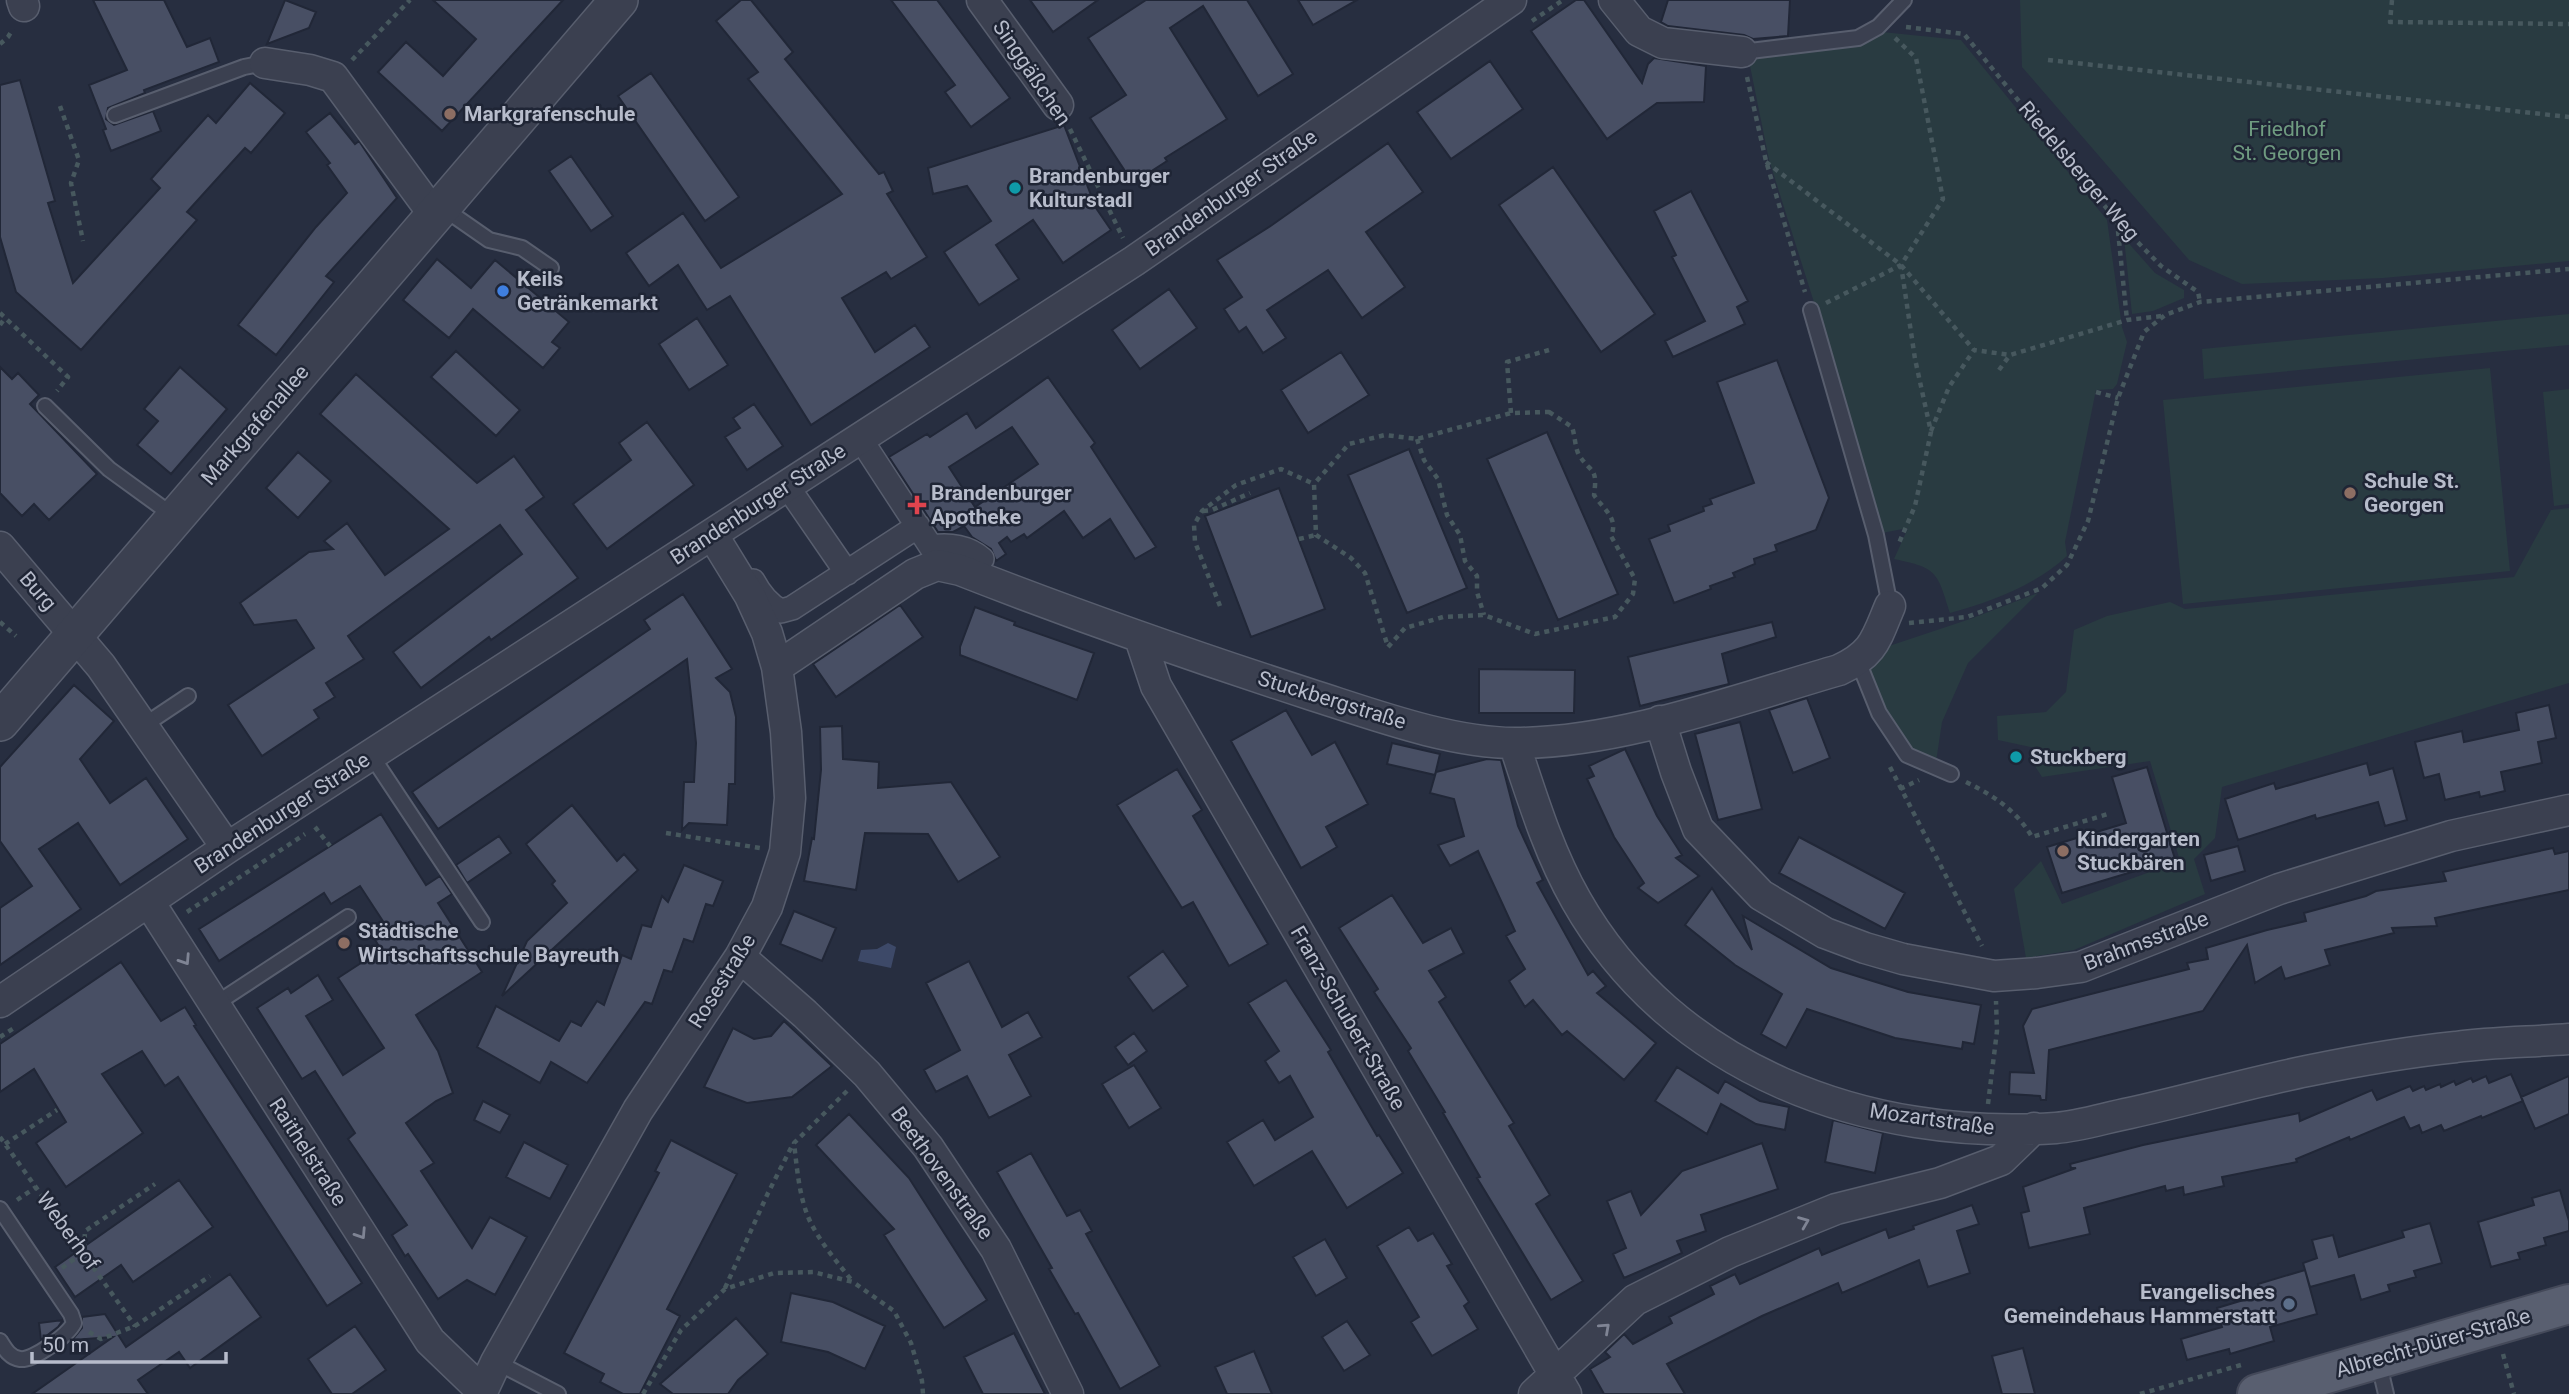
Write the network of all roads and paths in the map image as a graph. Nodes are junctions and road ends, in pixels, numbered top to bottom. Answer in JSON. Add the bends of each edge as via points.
{"nodes":[{"id":1,"x":410,"y":0,"type":"edge"},
{"id":2,"x":619,"y":0,"type":"edge"},
{"id":3,"x":982,"y":0,"type":"edge"},
{"id":4,"x":1511,"y":0,"type":"edge"},
{"id":5,"x":1614,"y":0,"type":"edge"},
{"id":6,"x":1904,"y":0,"type":"edge"},
{"id":7,"x":2392,"y":0,"type":"edge"},
{"id":8,"x":1880,"y":24,"type":"junction"},
{"id":9,"x":2569,"y":24,"type":"edge"},
{"id":10,"x":1742,"y":52,"type":"junction"},
{"id":11,"x":2048,"y":60,"type":"dead end"},
{"id":12,"x":265,"y":63,"type":"joint"},
{"id":13,"x":333,"y":77,"type":"junction"},
{"id":14,"x":1058,"y":105,"type":"joint"},
{"id":15,"x":60,"y":106,"type":"dead end"},
{"id":16,"x":116,"y":115,"type":"dead end"},
{"id":17,"x":2569,"y":117,"type":"edge"},
{"id":18,"x":1766,"y":161,"type":"junction"},
{"id":19,"x":439,"y":212,"type":"junction"},
{"id":20,"x":2117,"y":220,"type":"junction"},
{"id":21,"x":83,"y":242,"type":"dead end"},
{"id":22,"x":1144,"y":257,"type":"junction"},
{"id":23,"x":1901,"y":265,"type":"junction"},
{"id":24,"x":551,"y":268,"type":"dead end"},
{"id":25,"x":2569,"y":269,"type":"edge"},
{"id":26,"x":2200,"y":302,"type":"junction"},
{"id":27,"x":1811,"y":310,"type":"junction"},
{"id":28,"x":0,"y":313,"type":"edge"},
{"id":29,"x":2165,"y":315,"type":"junction"},
{"id":30,"x":5,"y":318,"type":"junction"},
{"id":31,"x":2127,"y":320,"type":"junction"},
{"id":32,"x":0,"y":325,"type":"edge"},
{"id":33,"x":1549,"y":350,"type":"dead end"},
{"id":34,"x":1974,"y":350,"type":"junction"},
{"id":35,"x":2010,"y":355,"type":"junction"},
{"id":36,"x":1999,"y":370,"type":"dead end"},
{"id":37,"x":2096,"y":392,"type":"dead end"},
{"id":38,"x":2118,"y":398,"type":"junction"},
{"id":39,"x":45,"y":406,"type":"joint"},
{"id":40,"x":1511,"y":413,"type":"junction"},
{"id":41,"x":1931,"y":432,"type":"junction"},
{"id":42,"x":1417,"y":439,"type":"junction"},
{"id":43,"x":869,"y":452,"type":"dead end"},
{"id":44,"x":1314,"y":484,"type":"junction"},
{"id":45,"x":1250,"y":493,"type":"dead end"},
{"id":46,"x":796,"y":499,"type":"dead end"},
{"id":47,"x":1202,"y":511,"type":"junction"},
{"id":48,"x":176,"y":518,"type":"junction"},
{"id":49,"x":918,"y":526,"type":"junction"},
{"id":50,"x":1316,"y":535,"type":"junction"},
{"id":51,"x":1298,"y":540,"type":"dead end"},
{"id":52,"x":724,"y":541,"type":"junction"},
{"id":53,"x":0,"y":547,"type":"edge"},
{"id":54,"x":982,"y":559,"type":"dead end"},
{"id":55,"x":847,"y":573,"type":"junction"},
{"id":56,"x":1884,"y":576,"type":"junction"},
{"id":57,"x":1220,"y":606,"type":"dead end"},
{"id":58,"x":1887,"y":614,"type":"junction"},
{"id":59,"x":1484,"y":615,"type":"junction"},
{"id":60,"x":0,"y":622,"type":"edge"},
{"id":61,"x":76,"y":635,"type":"junction"},
{"id":62,"x":16,"y":636,"type":"dead end"},
{"id":63,"x":1140,"y":638,"type":"junction"},
{"id":64,"x":1858,"y":661,"type":"junction"},
{"id":65,"x":777,"y":667,"type":"junction"},
{"id":66,"x":188,"y":696,"type":"dead end"},
{"id":67,"x":1660,"y":721,"type":"junction"},
{"id":68,"x":0,"y":722,"type":"edge"},
{"id":69,"x":143,"y":726,"type":"junction"},
{"id":70,"x":1514,"y":743,"type":"junction"},
{"id":71,"x":371,"y":755,"type":"junction"},
{"id":72,"x":1885,"y":758,"type":"dead end"},
{"id":73,"x":1951,"y":774,"type":"joint"},
{"id":74,"x":2569,"y":810,"type":"edge"},
{"id":75,"x":2108,"y":814,"type":"dead end"},
{"id":76,"x":315,"y":827,"type":"dead end"},
{"id":77,"x":666,"y":833,"type":"dead end"},
{"id":78,"x":330,"y":846,"type":"dead end"},
{"id":79,"x":228,"y":848,"type":"junction"},
{"id":80,"x":785,"y":852,"type":"junction"},
{"id":81,"x":149,"y":902,"type":"junction"},
{"id":82,"x":348,"y":917,"type":"dead end"},
{"id":83,"x":482,"y":922,"type":"dead end"},
{"id":84,"x":1982,"y":947,"type":"dead end"},
{"id":85,"x":740,"y":957,"type":"junction"},
{"id":86,"x":1994,"y":976,"type":"junction"},
{"id":87,"x":0,"y":1002,"type":"edge"},
{"id":88,"x":214,"y":1005,"type":"junction"},
{"id":89,"x":2569,"y":1038,"type":"edge"},
{"id":90,"x":867,"y":1074,"type":"junction"},
{"id":91,"x":1988,"y":1104,"type":"dead end"},
{"id":92,"x":57,"y":1110,"type":"dead end"},
{"id":93,"x":2034,"y":1128,"type":"junction"},
{"id":94,"x":0,"y":1137,"type":"edge"},
{"id":95,"x":794,"y":1143,"type":"junction"},
{"id":96,"x":5,"y":1144,"type":"junction"},
{"id":97,"x":155,"y":1184,"type":"dead end"},
{"id":98,"x":0,"y":1209,"type":"edge"},
{"id":99,"x":84,"y":1252,"type":"junction"},
{"id":100,"x":211,"y":1276,"type":"dead end"},
{"id":101,"x":48,"y":1279,"type":"junction"},
{"id":102,"x":853,"y":1282,"type":"junction"},
{"id":103,"x":725,"y":1289,"type":"junction"},
{"id":104,"x":2569,"y":1304,"type":"edge"},
{"id":105,"x":74,"y":1323,"type":"junction"},
{"id":106,"x":135,"y":1326,"type":"junction"},
{"id":107,"x":0,"y":1341,"type":"edge"},
{"id":108,"x":2501,"y":1346,"type":"dead end"},
{"id":109,"x":496,"y":1362,"type":"junction"},
{"id":110,"x":2382,"y":1376,"type":"edge"},
{"id":111,"x":1551,"y":1387,"type":"edge"},
{"id":112,"x":481,"y":1393,"type":"edge"},
{"id":113,"x":558,"y":1394,"type":"edge"},
{"id":114,"x":643,"y":1394,"type":"edge"},
{"id":115,"x":923,"y":1394,"type":"edge"},
{"id":116,"x":1068,"y":1394,"type":"edge"},
{"id":117,"x":2257,"y":1394,"type":"edge"},
{"id":118,"x":2515,"y":1394,"type":"edge"}],
"edges":[{"from":1,"to":13,"type":"path"},
{"from":2,"to":19,"type":"street","name":"Markgrafenallee"},
{"from":3,"to":14,"type":"street","name":"Singgäßchen"},
{"from":4,"to":22,"type":"street","name":"Brandenburger Straße"},
{"from":5,"to":10,"type":"street","via":[[1639,31],[1663,43]]},
{"from":6,"to":8,"type":"lane"},
{"from":7,"to":9,"type":"path","via":[[2390,22]]},
{"from":8,"to":10,"type":"lane","via":[[1858,38]]},
{"from":8,"to":20,"type":"path","name":"Riedelsberger Weg","via":[[1964,34]]},
{"from":8,"to":23,"type":"path","via":[[1916,58],[1943,199]]},
{"from":10,"to":18,"type":"path"},
{"from":11,"to":17,"type":"path"},
{"from":12,"to":13,"type":"street"},
{"from":12,"to":16,"type":"lane"},
{"from":13,"to":19,"type":"street"},
{"from":14,"to":22,"type":"path","name":"Singgäßchen"},
{"from":15,"to":21,"type":"path","via":[[79,160],[71,183]]},
{"from":18,"to":23,"type":"path"},
{"from":18,"to":27,"type":"path"},
{"from":19,"to":24,"type":"lane","via":[[489,240],[522,248]]},
{"from":19,"to":48,"type":"street","name":"Markgrafenallee"},
{"from":20,"to":26,"type":"path","name":"Riedelsberger Weg","via":[[2161,266],[2198,292]]},
{"from":20,"to":31,"type":"path"},
{"from":22,"to":52,"type":"street","name":"Brandenburger Straße"},
{"from":23,"to":27,"type":"path"},
{"from":23,"to":34,"type":"path"},
{"from":23,"to":41,"type":"path"},
{"from":25,"to":26,"type":"path"},
{"from":26,"to":29,"type":"path"},
{"from":27,"to":56,"type":"lane"},
{"from":28,"to":30,"type":"path"},
{"from":29,"to":31,"type":"path"},
{"from":29,"to":38,"type":"path","via":[[2144,332]]},
{"from":30,"to":32,"type":"path"},
{"from":30,"to":39,"type":"path","via":[[68,377]]},
{"from":31,"to":35,"type":"path"},
{"from":33,"to":40,"type":"path","via":[[1507,362]]},
{"from":34,"to":35,"type":"path"},
{"from":34,"to":41,"type":"path","via":[[1949,387]]},
{"from":35,"to":36,"type":"path"},
{"from":37,"to":38,"type":"path"},
{"from":38,"to":58,"type":"path","via":[[2088,521],[2067,565],[2042,588],[1967,617],[1916,624]]},
{"from":39,"to":48,"type":"lane","via":[[109,469]]},
{"from":40,"to":42,"type":"path"},
{"from":40,"to":59,"type":"path","via":[[1549,412],[1573,427],[1577,453],[1594,469],[1594,495],[1614,521],[1611,536],[1635,579],[1633,594],[1615,617],[1535,634]]},
{"from":41,"to":56,"type":"path","via":[[1915,506]]},
{"from":42,"to":44,"type":"path","via":[[1385,435],[1349,444]]},
{"from":42,"to":59,"type":"path","via":[[1424,460],[1438,479],[1465,561],[1477,576]]},
{"from":43,"to":49,"type":"street"},
{"from":44,"to":47,"type":"path","via":[[1280,469],[1236,485]]},
{"from":44,"to":50,"type":"path"},
{"from":45,"to":47,"type":"path"},
{"from":46,"to":55,"type":"street"},
{"from":47,"to":57,"type":"path","via":[[1194,525],[1195,542]]},
{"from":48,"to":61,"type":"street","name":"Markgrafenallee"},
{"from":49,"to":54,"type":"street","via":[[934,550],[946,545]]},
{"from":49,"to":55,"type":"street"},
{"from":50,"to":51,"type":"path"},
{"from":50,"to":59,"type":"path","via":[[1365,573],[1388,648],[1405,628],[1443,618]]},
{"from":52,"to":55,"type":"street","via":[[759,593],[782,611]]},
{"from":52,"to":65,"type":"street","name":"Rosestraße"},
{"from":52,"to":71,"type":"street","name":"Brandenburger Straße"},
{"from":53,"to":61,"type":"street","name":"Burg"},
{"from":56,"to":58,"type":"lane"},
{"from":58,"to":64,"type":"street","via":[[1874,644]]},
{"from":60,"to":62,"type":"path"},
{"from":61,"to":68,"type":"street","name":"Markgrafenallee"},
{"from":61,"to":69,"type":"street"},
{"from":63,"to":65,"type":"street","name":"Stuckbergstraße","via":[[937,565],[915,574]]},
{"from":63,"to":70,"type":"street","name":"Stuckbergstraße","via":[[1388,719],[1469,738]]},
{"from":63,"to":111,"type":"street","name":"Franz-Schubert-Straße","via":[[1156,686]]},
{"from":64,"to":67,"type":"street","name":"Stuckbergstraße"},
{"from":64,"to":73,"type":"lane","via":[[1879,713],[1907,755]]},
{"from":65,"to":80,"type":"street","name":"Rosestraße","via":[[790,799]]},
{"from":66,"to":69,"type":"lane"},
{"from":67,"to":70,"type":"street","name":"Stuckbergstraße","via":[[1581,737]]},
{"from":67,"to":86,"type":"street","name":"Brahmsstraße","via":[[1698,829],[1761,895],[1825,933],[1865,948]]},
{"from":69,"to":79,"type":"street"},
{"from":70,"to":93,"type":"street","name":"Mozartstraße","via":[[1554,855],[1590,921],[1643,987],[1703,1040],[1775,1081],[1845,1106],[1916,1121],[1985,1129]]},
{"from":71,"to":79,"type":"street","name":"Brandenburger Straße"},
{"from":71,"to":83,"type":"lane"},
{"from":72,"to":84,"type":"path"},
{"from":73,"to":75,"type":"path","via":[[1985,791],[2022,819],[2032,837]]},
{"from":74,"to":86,"type":"street","name":"Brahmsstraße","via":[[2451,836],[2279,889],[2081,967]]},
{"from":76,"to":78,"type":"path"},
{"from":77,"to":80,"type":"path"},
{"from":79,"to":81,"type":"street","name":"Brandenburger Straße"},
{"from":80,"to":85,"type":"street","name":"Rosestraße","via":[[768,907]]},
{"from":81,"to":87,"type":"street","name":"Brandenburger Straße"},
{"from":81,"to":88,"type":"street","name":"Raithelstraße","one_way":true},
{"from":82,"to":88,"type":"lane"},
{"from":85,"to":90,"type":"street","name":"Beethovenstraße"},
{"from":85,"to":109,"type":"street","name":"Rosestraße","via":[[638,1110]]},
{"from":86,"to":91,"type":"path","via":[[1997,1031]]},
{"from":88,"to":112,"type":"street","name":"Raithelstraße","one_way":true,"via":[[430,1341]]},
{"from":89,"to":93,"type":"street","name":"Mozartstraße","via":[[2455,1046],[2308,1071],[2059,1128]]},
{"from":90,"to":95,"type":"path"},
{"from":90,"to":116,"type":"street","name":"Beethovenstraße","via":[[928,1147],[996,1249]]},
{"from":92,"to":96,"type":"path"},
{"from":111,"to":93,"type":"street","one_way":true,"via":[[1635,1300],[1730,1252],[1836,1209],[1940,1184],[2001,1160]]},
{"from":94,"to":96,"type":"path","name":"Weberhof"},
{"from":95,"to":102,"type":"path","via":[[809,1218]]},
{"from":95,"to":103,"type":"path"},
{"from":96,"to":99,"type":"path","name":"Weberhof"},
{"from":97,"to":99,"type":"path","via":[[85,1231]]},
{"from":98,"to":101,"type":"lane","name":"Weberhof"},
{"from":99,"to":101,"type":"path"},
{"from":99,"to":106,"type":"path","name":"Weberhof"},
{"from":100,"to":106,"type":"path"},
{"from":101,"to":105,"type":"lane","name":"Weberhof"},
{"from":102,"to":103,"type":"path","via":[[813,1272],[774,1273]]},
{"from":102,"to":115,"type":"path","via":[[894,1311],[911,1343]]},
{"from":103,"to":114,"type":"path","via":[[681,1330]]},
{"from":104,"to":110,"type":"main road","name":"Albrecht-Dürer-Straße"},
{"from":105,"to":106,"type":"path","via":[[101,1339]]},
{"from":105,"to":107,"type":"lane","via":[[69,1332],[30,1358],[9,1354]]},
{"from":108,"to":118,"type":"path"},
{"from":109,"to":112,"type":"street","name":"Rosestraße"},
{"from":109,"to":113,"type":"lane"},
{"from":110,"to":117,"type":"main road","name":"Albrecht-Dürer-Straße"}]}
